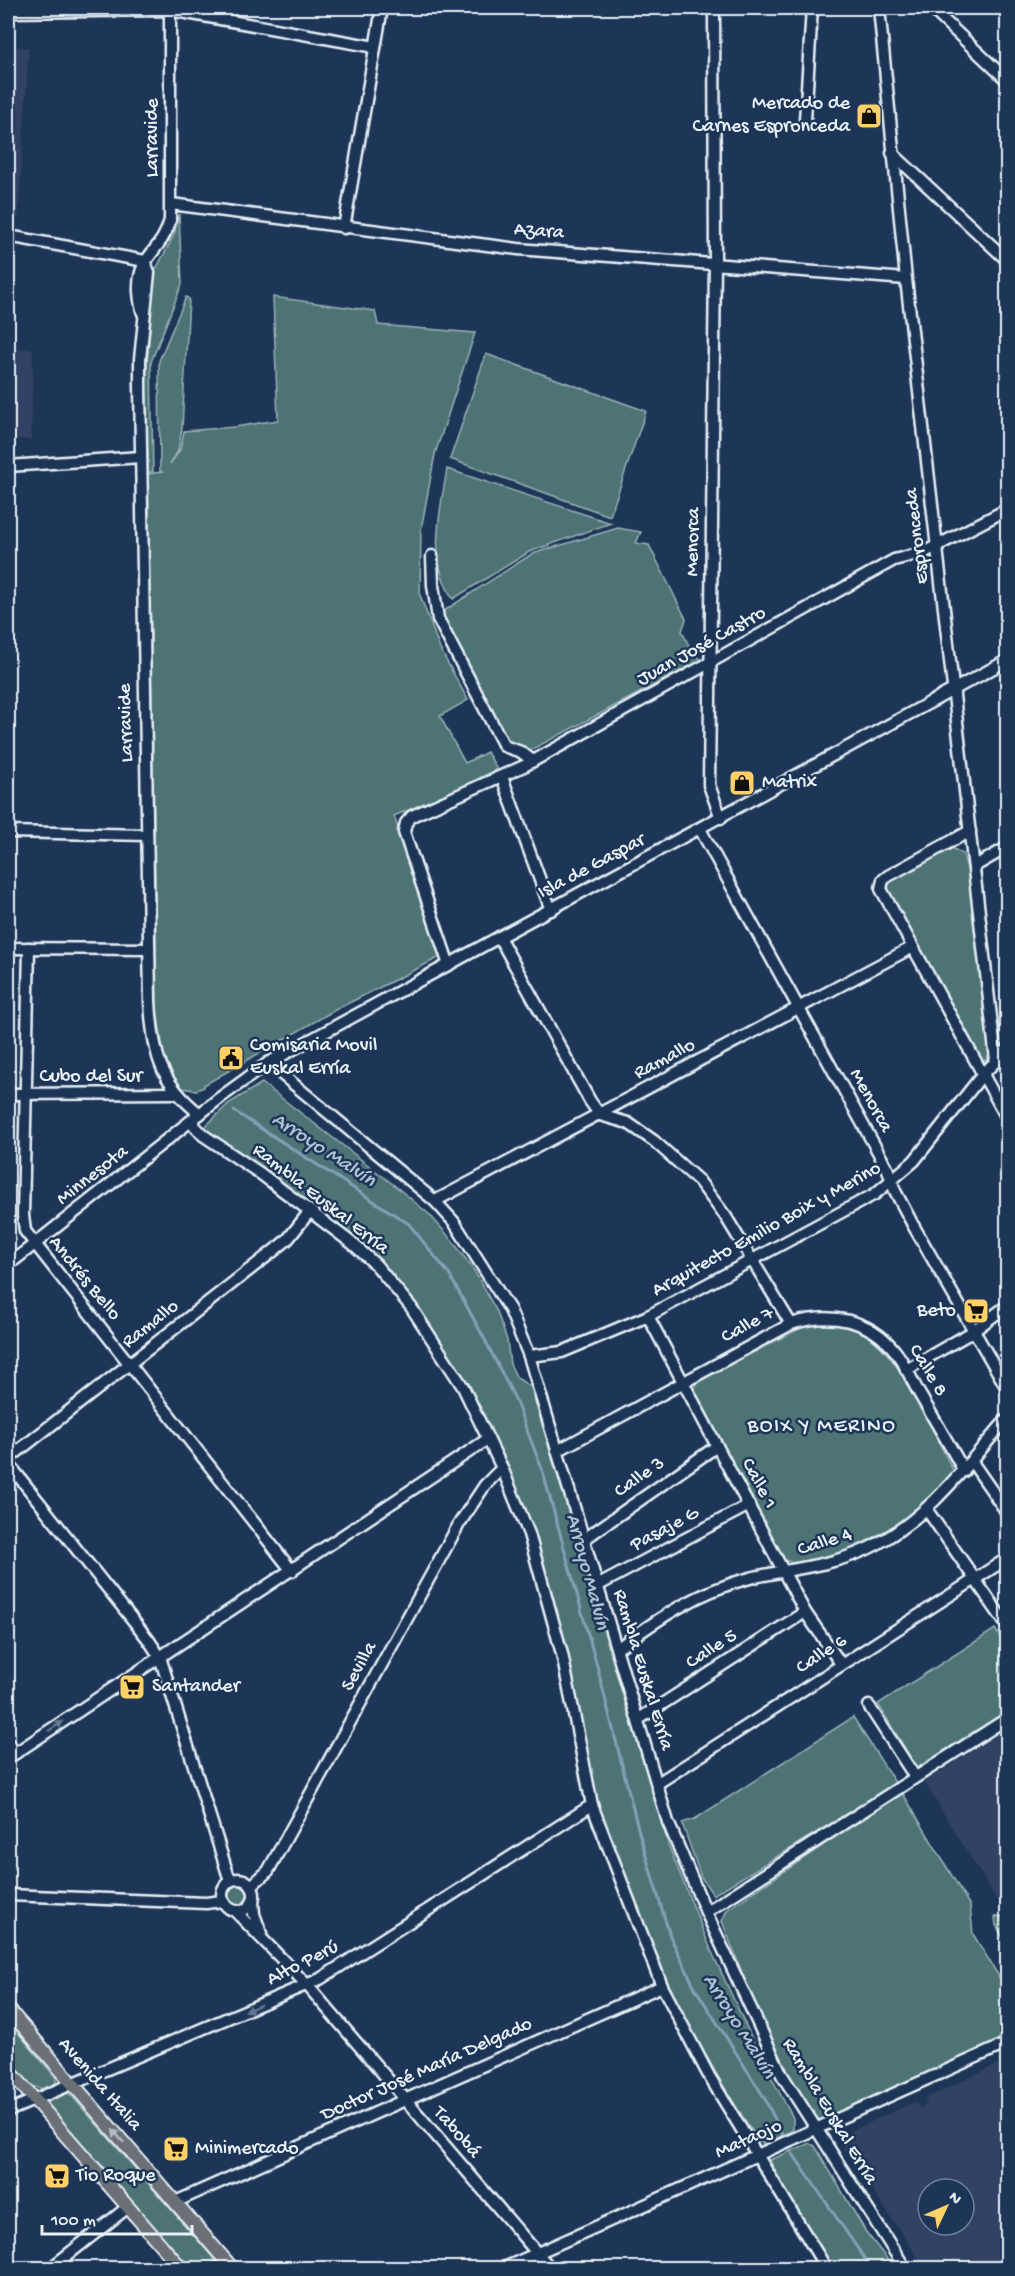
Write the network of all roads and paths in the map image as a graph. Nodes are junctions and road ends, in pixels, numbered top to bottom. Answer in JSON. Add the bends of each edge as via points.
{"nodes":[{"id":1,"x":382,"y":8,"type":"edge"},
{"id":2,"x":714,"y":8,"type":"edge"},
{"id":3,"x":812,"y":8,"type":"edge"},
{"id":4,"x":879,"y":8,"type":"edge"},
{"id":5,"x":931,"y":8,"type":"edge"},
{"id":6,"x":170,"y":9,"type":"edge"},
{"id":7,"x":8,"y":12,"type":"edge"},
{"id":8,"x":375,"y":47,"type":"junction"},
{"id":9,"x":1008,"y":81,"type":"edge"},
{"id":10,"x":805,"y":120,"type":"dead end"},
{"id":11,"x":892,"y":153,"type":"junction"},
{"id":12,"x":171,"y":204,"type":"junction"},
{"id":13,"x":344,"y":228,"type":"junction"},
{"id":14,"x":8,"y":236,"type":"edge"},
{"id":15,"x":145,"y":261,"type":"junction"},
{"id":16,"x":1008,"y":261,"type":"edge"},
{"id":17,"x":715,"y":263,"type":"junction"},
{"id":18,"x":906,"y":279,"type":"junction"},
{"id":19,"x":141,"y":457,"type":"junction"},
{"id":20,"x":8,"y":466,"type":"edge"},
{"id":21,"x":1008,"y":508,"type":"edge"},
{"id":22,"x":937,"y":543,"type":"junction"},
{"id":23,"x":432,"y":556,"type":"dead end"},
{"id":24,"x":1008,"y":660,"type":"edge"},
{"id":25,"x":711,"y":663,"type":"junction"},
{"id":26,"x":953,"y":689,"type":"junction"},
{"id":27,"x":533,"y":761,"type":"junction"},
{"id":28,"x":502,"y":777,"type":"junction"},
{"id":29,"x":721,"y":818,"type":"junction"},
{"id":30,"x":700,"y":829,"type":"junction"},
{"id":31,"x":970,"y":831,"type":"junction"},
{"id":32,"x":8,"y":832,"type":"edge"},
{"id":33,"x":147,"y":835,"type":"junction"},
{"id":34,"x":1008,"y":847,"type":"edge"},
{"id":35,"x":975,"y":866,"type":"junction"},
{"id":36,"x":551,"y":910,"type":"junction"},
{"id":37,"x":499,"y":938,"type":"junction"},
{"id":38,"x":8,"y":948,"type":"edge"},
{"id":39,"x":29,"y":948,"type":"junction"},
{"id":40,"x":911,"y":948,"type":"junction"},
{"id":41,"x":148,"y":949,"type":"junction"},
{"id":42,"x":448,"y":965,"type":"junction"},
{"id":43,"x":797,"y":1009,"type":"junction"},
{"id":44,"x":1008,"y":1049,"type":"edge"},
{"id":45,"x":996,"y":1060,"type":"junction"},
{"id":46,"x":268,"y":1063,"type":"junction"},
{"id":47,"x":983,"y":1074,"type":"junction"},
{"id":48,"x":175,"y":1093,"type":"junction"},
{"id":49,"x":8,"y":1094,"type":"edge"},
{"id":50,"x":26,"y":1095,"type":"junction"},
{"id":51,"x":600,"y":1115,"type":"junction"},
{"id":52,"x":195,"y":1118,"type":"junction"},
{"id":53,"x":1008,"y":1120,"type":"edge"},
{"id":54,"x":892,"y":1182,"type":"junction"},
{"id":55,"x":435,"y":1201,"type":"junction"},
{"id":56,"x":310,"y":1211,"type":"junction"},
{"id":57,"x":34,"y":1245,"type":"junction"},
{"id":58,"x":750,"y":1259,"type":"junction"},
{"id":59,"x":8,"y":1265,"type":"edge"},
{"id":60,"x":1008,"y":1305,"type":"edge"},
{"id":61,"x":648,"y":1316,"type":"junction"},
{"id":62,"x":835,"y":1317,"type":"joint"},
{"id":63,"x":790,"y":1324,"type":"junction"},
{"id":64,"x":972,"y":1332,"type":"junction"},
{"id":65,"x":529,"y":1356,"type":"junction"},
{"id":66,"x":130,"y":1365,"type":"junction"},
{"id":67,"x":906,"y":1370,"type":"junction"},
{"id":68,"x":683,"y":1382,"type":"junction"},
{"id":69,"x":1008,"y":1390,"type":"edge"},
{"id":70,"x":1008,"y":1418,"type":"edge"},
{"id":71,"x":488,"y":1439,"type":"junction"},
{"id":72,"x":717,"y":1446,"type":"junction"},
{"id":73,"x":557,"y":1450,"type":"junction"},
{"id":74,"x":8,"y":1461,"type":"edge"},
{"id":75,"x":968,"y":1467,"type":"junction"},
{"id":76,"x":502,"y":1468,"type":"junction"},
{"id":77,"x":1008,"y":1491,"type":"edge"},
{"id":78,"x":997,"y":1499,"type":"junction"},
{"id":79,"x":749,"y":1505,"type":"junction"},
{"id":80,"x":927,"y":1510,"type":"junction"},
{"id":81,"x":1008,"y":1514,"type":"edge"},
{"id":82,"x":583,"y":1540,"type":"junction"},
{"id":83,"x":1008,"y":1558,"type":"edge"},
{"id":84,"x":292,"y":1570,"type":"junction"},
{"id":85,"x":784,"y":1572,"type":"junction"},
{"id":86,"x":975,"y":1579,"type":"junction"},
{"id":87,"x":597,"y":1586,"type":"junction"},
{"id":88,"x":805,"y":1612,"type":"junction"},
{"id":89,"x":1008,"y":1628,"type":"edge"},
{"id":90,"x":618,"y":1648,"type":"junction"},
{"id":91,"x":160,"y":1658,"type":"junction"},
{"id":92,"x":841,"y":1664,"type":"junction"},
{"id":93,"x":869,"y":1706,"type":"dead end"},
{"id":94,"x":1008,"y":1718,"type":"edge"},
{"id":95,"x":639,"y":1719,"type":"junction"},
{"id":96,"x":8,"y":1743,"type":"edge"},
{"id":97,"x":12,"y":1756,"type":"edge"},
{"id":98,"x":915,"y":1777,"type":"junction"},
{"id":99,"x":658,"y":1783,"type":"junction"},
{"id":100,"x":592,"y":1805,"type":"junction"},
{"id":101,"x":230,"y":1881,"type":"junction"},
{"id":102,"x":251,"y":1886,"type":"junction"},
{"id":103,"x":8,"y":1895,"type":"edge"},
{"id":104,"x":222,"y":1901,"type":"junction"},
{"id":105,"x":253,"y":1901,"type":"junction"},
{"id":106,"x":236,"y":1912,"type":"junction"},
{"id":107,"x":706,"y":1912,"type":"junction"},
{"id":108,"x":264,"y":1939,"type":"junction"},
{"id":109,"x":307,"y":1986,"type":"junction"},
{"id":110,"x":662,"y":1986,"type":"junction"},
{"id":111,"x":8,"y":2009,"type":"edge"},
{"id":112,"x":1008,"y":2043,"type":"edge"},
{"id":113,"x":8,"y":2069,"type":"edge"},
{"id":114,"x":73,"y":2083,"type":"junction"},
{"id":115,"x":34,"y":2100,"type":"junction"},
{"id":116,"x":403,"y":2100,"type":"junction"},
{"id":117,"x":8,"y":2111,"type":"edge"},
{"id":118,"x":816,"y":2131,"type":"junction"},
{"id":119,"x":759,"y":2154,"type":"junction"},
{"id":120,"x":175,"y":2202,"type":"junction"},
{"id":121,"x":128,"y":2207,"type":"junction"},
{"id":122,"x":537,"y":2254,"type":"junction"},
{"id":123,"x":51,"y":2268,"type":"edge"},
{"id":124,"x":181,"y":2268,"type":"edge"},
{"id":125,"x":232,"y":2268,"type":"edge"},
{"id":126,"x":504,"y":2268,"type":"edge"},
{"id":127,"x":550,"y":2268,"type":"edge"},
{"id":128,"x":826,"y":2268,"type":"edge"},
{"id":129,"x":905,"y":2268,"type":"edge"}],
"edges":[{"from":1,"to":8,"type":"street"},
{"from":2,"to":17,"type":"street","name":"Menorca"},
{"from":3,"to":10,"type":"street"},
{"from":4,"to":11,"type":"street","name":"Espronceda"},
{"from":5,"to":9,"type":"street"},
{"from":6,"to":7,"type":"street"},
{"from":6,"to":8,"type":"street"},
{"from":6,"to":12,"type":"street","name":"Larravide"},
{"from":8,"to":13,"type":"street"},
{"from":11,"to":16,"type":"street"},
{"from":11,"to":18,"type":"street","name":"Espronceda"},
{"from":12,"to":13,"type":"street","name":"Azara"},
{"from":12,"to":15,"type":"street","name":"Larravide","via":[[168,231]]},
{"from":13,"to":17,"type":"street","name":"Azara","via":[[518,249]]},
{"from":14,"to":15,"type":"street"},
{"from":15,"to":19,"type":"street","name":"Larravide","via":[[139,281],[140,309],[144,315],[140,359]]},
{"from":17,"to":18,"type":"street","name":"Azara"},
{"from":17,"to":25,"type":"street","name":"Menorca"},
{"from":18,"to":22,"type":"street","name":"Espronceda"},
{"from":19,"to":20,"type":"street"},
{"from":19,"to":33,"type":"street","name":"Larravide"},
{"from":21,"to":22,"type":"street","name":"Juan José Castro"},
{"from":22,"to":25,"type":"street","name":"Juan José Castro","via":[[925,552],[884,565]]},
{"from":22,"to":26,"type":"street","name":"Espronceda"},
{"from":23,"to":27,"type":"street","via":[[435,604],[443,630],[504,746]]},
{"from":24,"to":26,"type":"street","name":"Isla de Gaspar"},
{"from":25,"to":27,"type":"street","name":"Juan José Castro"},
{"from":25,"to":29,"type":"street","name":"Menorca","via":[[709,785]]},
{"from":26,"to":29,"type":"street","name":"Isla de Gaspar"},
{"from":26,"to":31,"type":"street","name":"Espronceda"},
{"from":27,"to":28,"type":"street","name":"Juan José Castro"},
{"from":28,"to":36,"type":"street"},
{"from":28,"to":42,"type":"street","name":"Juan José Castro","via":[[412,816],[406,823],[404,832]]},
{"from":29,"to":30,"type":"street","name":"Isla de Gaspar"},
{"from":30,"to":36,"type":"street","name":"Isla de Gaspar"},
{"from":30,"to":43,"type":"street","name":"Menorca"},
{"from":31,"to":35,"type":"street","name":"Espronceda"},
{"from":31,"to":40,"type":"street","via":[[888,876],[881,886],[882,895]]},
{"from":32,"to":33,"type":"street"},
{"from":33,"to":41,"type":"street","name":"Larravide"},
{"from":34,"to":35,"type":"street"},
{"from":35,"to":45,"type":"street","name":"Espronceda"},
{"from":36,"to":37,"type":"street","name":"Isla de Gaspar"},
{"from":37,"to":42,"type":"street","name":"Isla de Gaspar"},
{"from":37,"to":51,"type":"street"},
{"from":38,"to":39,"type":"street"},
{"from":39,"to":41,"type":"street"},
{"from":39,"to":50,"type":"street","name":"Andrés Bello"},
{"from":40,"to":43,"type":"street","name":"Ramallo"},
{"from":40,"to":47,"type":"street"},
{"from":41,"to":48,"type":"street","name":"Larravide","via":[[153,1034],[162,1070]]},
{"from":42,"to":46,"type":"street","name":"Isla de Gaspar"},
{"from":43,"to":51,"type":"street","name":"Ramallo"},
{"from":43,"to":54,"type":"street","name":"Menorca"},
{"from":44,"to":45,"type":"street","name":"Arquitecto Emilio Boix y Merino"},
{"from":45,"to":47,"type":"street","name":"Arquitecto Emilio Boix y Merino"},
{"from":46,"to":52,"type":"street","name":"Isla de Gaspar"},
{"from":46,"to":55,"type":"street","name":"Rambla Euskal Erría"},
{"from":47,"to":53,"type":"street"},
{"from":47,"to":54,"type":"street","name":"Arquitecto Emilio Boix y Merino","via":[[927,1147]]},
{"from":48,"to":50,"type":"street","name":"Cubo del Sur"},
{"from":48,"to":52,"type":"street","name":"Larravide"},
{"from":49,"to":50,"type":"street","name":"Cubo del Sur"},
{"from":50,"to":57,"type":"street","name":"Andrés Bello","via":[[24,1228]]},
{"from":51,"to":55,"type":"street","name":"Ramallo"},
{"from":51,"to":58,"type":"street","via":[[628,1123],[687,1168],[714,1199]]},
{"from":52,"to":56,"type":"street","name":"Rambla Euskal Erría","via":[[203,1135]]},
{"from":52,"to":57,"type":"street","name":"Minnesota"},
{"from":54,"to":58,"type":"street","name":"Arquitecto Emilio Boix y Merino"},
{"from":54,"to":64,"type":"street","name":"Menorca"},
{"from":55,"to":65,"type":"street","name":"Rambla Euskal Erría","via":[[490,1274]]},
{"from":56,"to":66,"type":"street","name":"Ramallo","via":[[282,1244]]},
{"from":56,"to":71,"type":"street","name":"Rambla Euskal Erría","via":[[353,1244],[398,1291],[463,1387]]},
{"from":57,"to":59,"type":"street","name":"Minnesota"},
{"from":57,"to":66,"type":"street","name":"Andrés Bello"},
{"from":58,"to":61,"type":"street","name":"Arquitecto Emilio Boix y Merino"},
{"from":58,"to":63,"type":"street"},
{"from":60,"to":64,"type":"street"},
{"from":61,"to":65,"type":"street","name":"Arquitecto Emilio Boix y Merino","via":[[562,1352]]},
{"from":61,"to":68,"type":"street","name":"Calle 1"},
{"from":62,"to":63,"type":"street","name":"Calle 7"},
{"from":62,"to":67,"type":"street","name":"Calle 8","via":[[875,1332],[896,1352]]},
{"from":63,"to":68,"type":"street","name":"Calle 7"},
{"from":64,"to":67,"type":"street"},
{"from":64,"to":69,"type":"street","name":"Menorca"},
{"from":65,"to":73,"type":"street","name":"Rambla Euskal Erría"},
{"from":66,"to":74,"type":"street","name":"Ramallo"},
{"from":66,"to":84,"type":"street","name":"Andrés Bello"},
{"from":67,"to":75,"type":"street","name":"Calle 8"},
{"from":68,"to":72,"type":"street","name":"Calle 1"},
{"from":68,"to":73,"type":"street","name":"Calle 7"},
{"from":70,"to":75,"type":"street","name":"Calle 4"},
{"from":71,"to":76,"type":"street","name":"Rambla Euskal Erría"},
{"from":71,"to":84,"type":"street"},
{"from":72,"to":79,"type":"street","name":"Calle 1"},
{"from":72,"to":82,"type":"street","name":"Calle 3"},
{"from":73,"to":82,"type":"street","name":"Rambla Euskal Erría"},
{"from":74,"to":91,"type":"street"},
{"from":75,"to":78,"type":"street","name":"Calle 8"},
{"from":75,"to":80,"type":"street","name":"Calle 4"},
{"from":76,"to":100,"type":"street","name":"Rambla Euskal Erría","via":[[529,1534],[562,1654]]},
{"from":76,"to":102,"type":"street","name":"Sevilla","via":[[484,1485],[459,1524],[268,1871]]},
{"from":77,"to":78,"type":"street"},
{"from":78,"to":81,"type":"street","name":"Calle 8"},
{"from":79,"to":85,"type":"street","name":"Calle 1"},
{"from":79,"to":87,"type":"street","name":"Pasaje G"},
{"from":80,"to":85,"type":"street","name":"Calle 4","via":[[863,1550],[832,1562]]},
{"from":80,"to":86,"type":"street"},
{"from":82,"to":87,"type":"street","name":"Rambla Euskal Erría"},
{"from":83,"to":86,"type":"street","name":"Calle 6"},
{"from":84,"to":91,"type":"street"},
{"from":85,"to":88,"type":"street","name":"Calle 1"},
{"from":85,"to":90,"type":"street","name":"Calle 4","via":[[750,1578],[691,1599]]},
{"from":86,"to":89,"type":"street"},
{"from":86,"to":92,"type":"street","name":"Calle 6"},
{"from":87,"to":90,"type":"street","name":"Rambla Euskal Erría"},
{"from":88,"to":92,"type":"street","name":"Calle 1"},
{"from":88,"to":95,"type":"street","name":"Calle 5"},
{"from":90,"to":95,"type":"street","name":"Rambla Euskal Erría"},
{"from":97,"to":91,"type":"street","one_way":true},
{"from":91,"to":101,"type":"street"},
{"from":92,"to":99,"type":"street","name":"Calle 6"},
{"from":93,"to":98,"type":"street"},
{"from":94,"to":98,"type":"street"},
{"from":95,"to":99,"type":"street","name":"Rambla Euskal Erría"},
{"from":96,"to":97,"type":"street"},
{"from":98,"to":107,"type":"street"},
{"from":99,"to":107,"type":"street","name":"Rambla Euskal Erría","via":[[668,1822]]},
{"from":100,"to":109,"type":"street","name":"Alto Perú"},
{"from":100,"to":110,"type":"street","name":"Rambla Euskal Erría"},
{"from":101,"to":102,"type":"street","via":[[239,1879]]},
{"from":101,"to":104,"type":"street","via":[[222,1892]]},
{"from":102,"to":105,"type":"street","name":"Tabobá"},
{"from":103,"to":104,"type":"street"},
{"from":104,"to":106,"type":"street","name":"Tabobá"},
{"from":105,"to":106,"type":"street","via":[[246,1910]]},
{"from":105,"to":108,"type":"street","name":"Tabobá"},
{"from":106,"to":108,"type":"street","name":"Tabobá"},
{"from":107,"to":118,"type":"street","name":"Rambla Euskal Erría","via":[[782,2075]]},
{"from":108,"to":109,"type":"street","name":"Tabobá"},
{"from":109,"to":114,"type":"street","name":"Alto Perú","one_way":true},
{"from":109,"to":116,"type":"street","name":"Tabobá"},
{"from":110,"to":116,"type":"street","name":"Doctor José María Delgado"},
{"from":110,"to":119,"type":"street","name":"Rambla Euskal Erría","via":[[710,2076]]},
{"from":111,"to":114,"type":"main road","name":"Avenida Italia"},
{"from":112,"to":118,"type":"street","name":"Mataojo"},
{"from":113,"to":115,"type":"main road"},
{"from":114,"to":115,"type":"street","name":"Alto Perú"},
{"from":120,"to":114,"type":"main road","name":"Avenida Italia","one_way":true},
{"from":115,"to":117,"type":"street","name":"Alto Perú"},
{"from":115,"to":121,"type":"main road"},
{"from":116,"to":120,"type":"street","name":"Doctor José María Delgado"},
{"from":116,"to":122,"type":"street","name":"Tabobá"},
{"from":118,"to":119,"type":"street","name":"Mataojo"},
{"from":118,"to":129,"type":"street","name":"Rambla Euskal Erría"},
{"from":119,"to":122,"type":"street","name":"Mataojo"},
{"from":119,"to":128,"type":"street","name":"Rambla Euskal Erría"},
{"from":120,"to":125,"type":"main road","name":"Avenida Italia"},
{"from":121,"to":123,"type":"street"},
{"from":121,"to":124,"type":"main road"},
{"from":122,"to":126,"type":"street","name":"Mataojo"},
{"from":122,"to":127,"type":"street","name":"Tabobá"}]}
